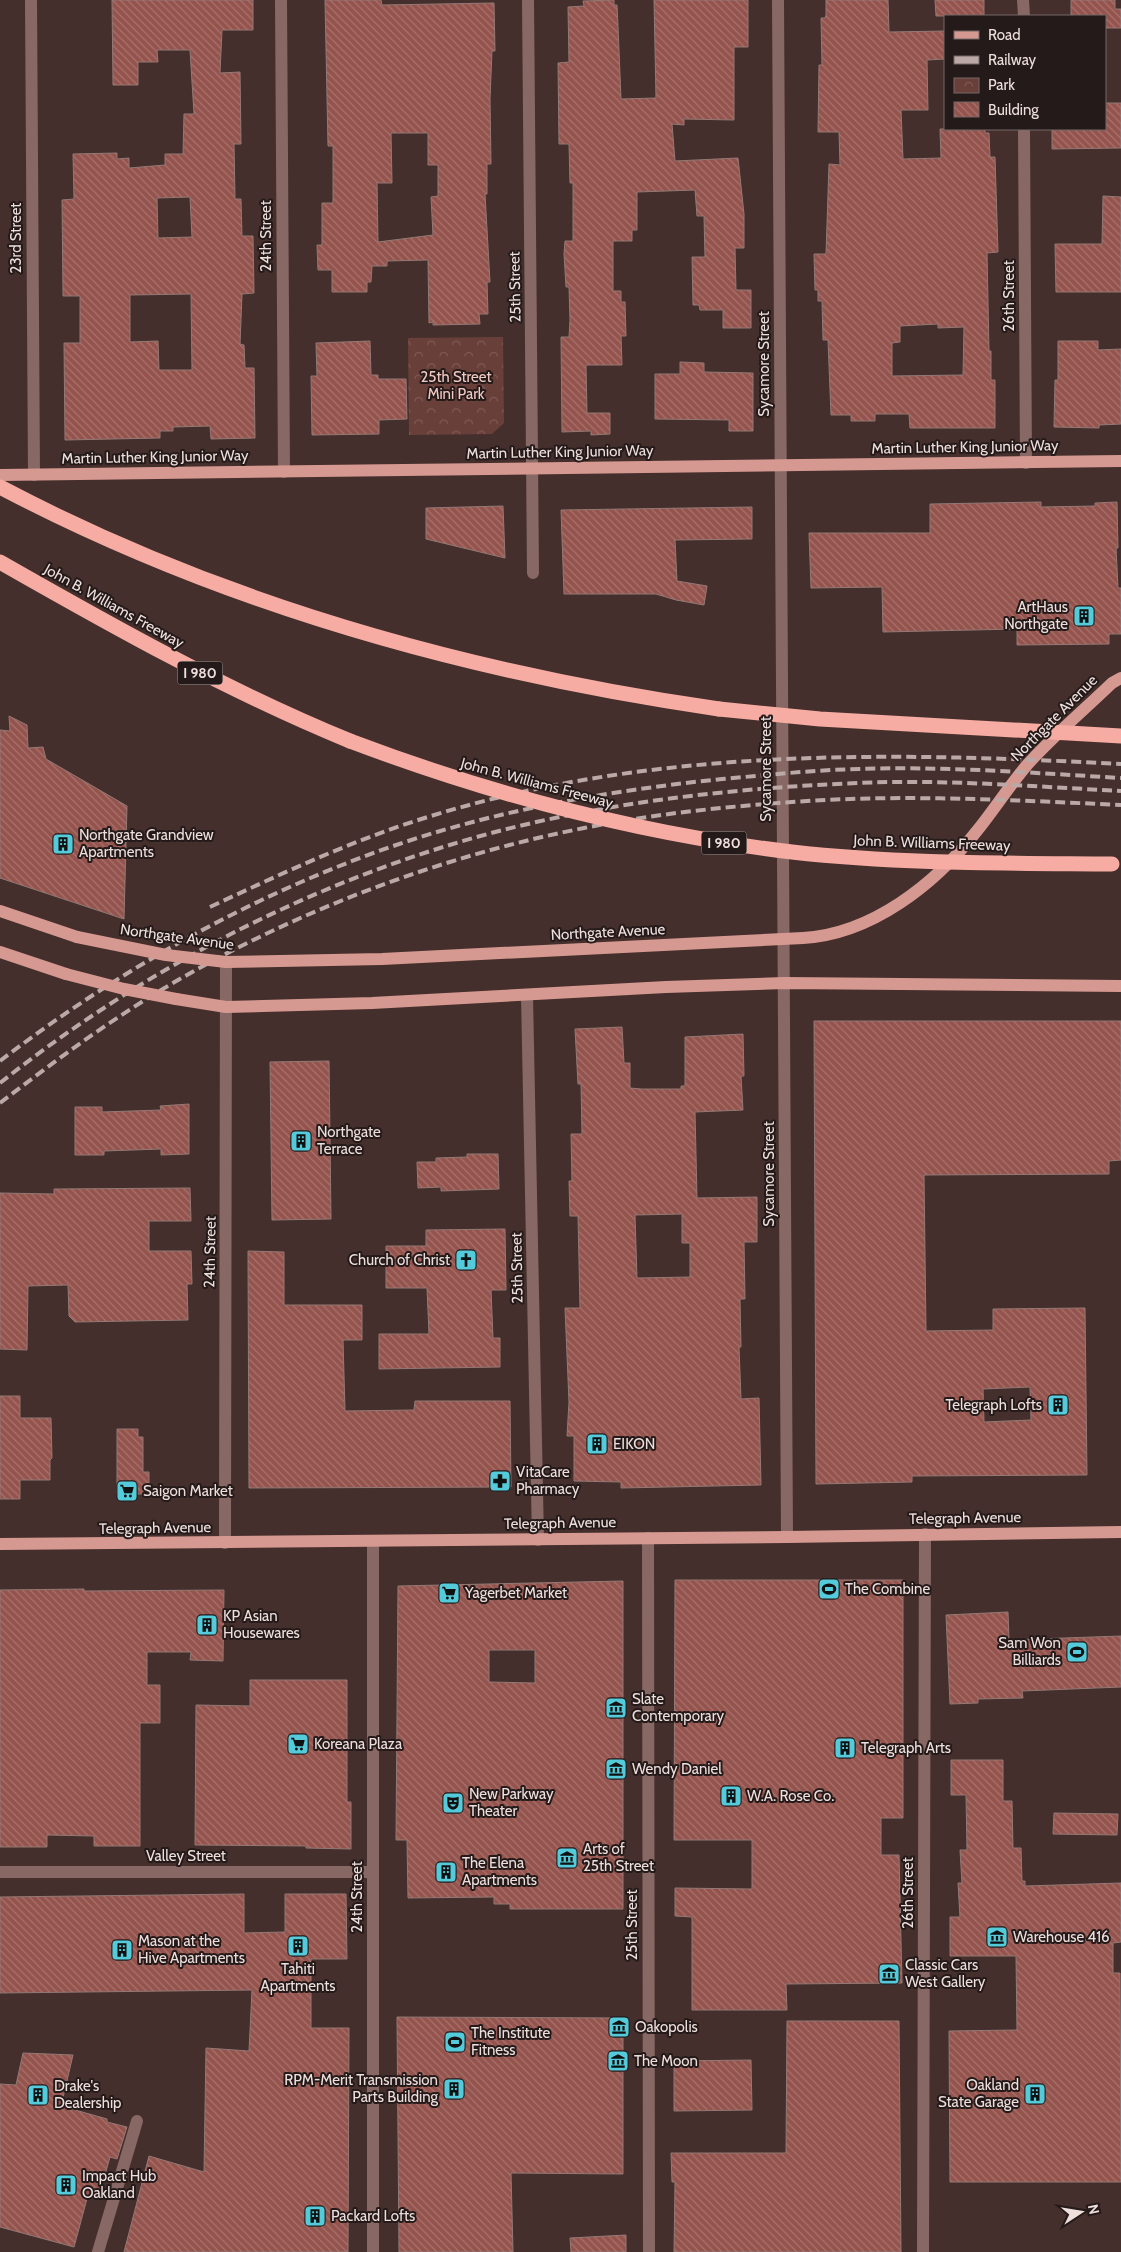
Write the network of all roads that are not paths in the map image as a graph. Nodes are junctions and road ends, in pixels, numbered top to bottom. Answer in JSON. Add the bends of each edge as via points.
{"nodes":[{"id":1,"x":31,"y":0,"type":"edge"},
{"id":2,"x":281,"y":0,"type":"edge"},
{"id":3,"x":528,"y":0,"type":"edge"},
{"id":4,"x":778,"y":0,"type":"edge"},
{"id":5,"x":1024,"y":0,"type":"edge"},
{"id":6,"x":1024,"y":15,"type":"edge"},
{"id":7,"x":1024,"y":130,"type":"edge"},
{"id":8,"x":1121,"y":461,"type":"edge"},
{"id":9,"x":1026,"y":462,"type":"junction"},
{"id":10,"x":781,"y":466,"type":"junction"},
{"id":11,"x":533,"y":468,"type":"junction"},
{"id":12,"x":284,"y":472,"type":"junction"},
{"id":13,"x":34,"y":475,"type":"junction"},
{"id":14,"x":0,"y":476,"type":"edge"},
{"id":15,"x":0,"y":487,"type":"edge"},
{"id":16,"x":0,"y":562,"type":"edge"},
{"id":17,"x":533,"y":573,"type":"dead end"},
{"id":18,"x":1121,"y":678,"type":"edge"},
{"id":19,"x":1121,"y":736,"type":"edge"},
{"id":20,"x":1118,"y":864,"type":"edge"},
{"id":21,"x":0,"y":911,"type":"edge"},
{"id":22,"x":784,"y":939,"type":"junction"},
{"id":23,"x":0,"y":952,"type":"edge"},
{"id":24,"x":226,"y":962,"type":"junction"},
{"id":25,"x":784,"y":983,"type":"junction"},
{"id":26,"x":1121,"y":986,"type":"edge"},
{"id":27,"x":527,"y":996,"type":"junction"},
{"id":28,"x":226,"y":1007,"type":"junction"},
{"id":29,"x":1121,"y":1532,"type":"edge"},
{"id":30,"x":925,"y":1534,"type":"junction"},
{"id":31,"x":787,"y":1537,"type":"junction"},
{"id":32,"x":648,"y":1538,"type":"junction"},
{"id":33,"x":538,"y":1540,"type":"junction"},
{"id":34,"x":373,"y":1542,"type":"junction"},
{"id":35,"x":225,"y":1543,"type":"junction"},
{"id":36,"x":0,"y":1544,"type":"edge"},
{"id":37,"x":0,"y":1872,"type":"edge"},
{"id":38,"x":373,"y":1872,"type":"junction"},
{"id":39,"x":137,"y":2120,"type":"dead end"},
{"id":40,"x":98,"y":2252,"type":"edge"},
{"id":41,"x":373,"y":2252,"type":"edge"},
{"id":42,"x":649,"y":2252,"type":"edge"},
{"id":43,"x":923,"y":2252,"type":"edge"}],
"edges":[{"from":1,"to":13,"type":"street","name":"23rd Street"},
{"from":2,"to":12,"type":"street","name":"24th Street"},
{"from":3,"to":11,"type":"street","name":"25th Street"},
{"from":4,"to":10,"type":"street","name":"Sycamore Street"},
{"from":5,"to":6,"type":"street"},
{"from":7,"to":9,"type":"street","name":"26th Street"},
{"from":8,"to":9,"type":"main road","name":"Martin Luther King Junior Way"},
{"from":9,"to":10,"type":"main road","name":"Martin Luther King Junior Way"},
{"from":10,"to":11,"type":"main road","name":"Martin Luther King Junior Way"},
{"from":10,"to":22,"type":"street","name":"Sycamore Street"},
{"from":11,"to":12,"type":"main road","name":"Martin Luther King Junior Way"},
{"from":11,"to":17,"type":"street","name":"25th Street"},
{"from":12,"to":13,"type":"main road","name":"Martin Luther King Junior Way"},
{"from":13,"to":14,"type":"main road","name":"Martin Luther King Junior Way"},
{"from":15,"to":19,"type":"highway","bridge":true,"via":[[131,549],[232,589],[354,630],[455,658],[584,687],[719,709],[820,719]]},
{"from":16,"to":20,"type":"highway","name":"John B. Williams Freeway","number":"I 980","bridge":true,"via":[[195,670],[276,709],[442,775],[526,800],[708,841],[794,852],[977,864]]},
{"from":18,"to":22,"type":"main road","name":"Northgate Avenue","via":[[1027,765],[975,834],[932,878],[882,915],[852,928],[820,937]]},
{"from":21,"to":24,"type":"main road","name":"Northgate Avenue","bridge":true,"via":[[77,937]]},
{"from":22,"to":24,"type":"main road","name":"Northgate Avenue","via":[[382,960]]},
{"from":22,"to":25,"type":"street","name":"Sycamore Street"},
{"from":23,"to":28,"type":"main road","bridge":true,"via":[[124,989]]},
{"from":24,"to":28,"type":"street","name":"24th Street"},
{"from":25,"to":26,"type":"main road"},
{"from":25,"to":27,"type":"main road"},
{"from":25,"to":31,"type":"street","name":"Sycamore Street"},
{"from":27,"to":28,"type":"main road"},
{"from":27,"to":33,"type":"street","name":"25th Street"},
{"from":28,"to":35,"type":"street","name":"24th Street"},
{"from":29,"to":30,"type":"main road","name":"Telegraph Avenue"},
{"from":30,"to":31,"type":"main road","name":"Telegraph Avenue"},
{"from":30,"to":43,"type":"street","name":"26th Street"},
{"from":31,"to":32,"type":"main road","name":"Telegraph Avenue"},
{"from":32,"to":33,"type":"main road","name":"Telegraph Avenue"},
{"from":32,"to":42,"type":"street","name":"25th Street"},
{"from":33,"to":34,"type":"main road","name":"Telegraph Avenue"},
{"from":34,"to":35,"type":"main road","name":"Telegraph Avenue"},
{"from":34,"to":38,"type":"street","name":"24th Street"},
{"from":35,"to":36,"type":"main road","name":"Telegraph Avenue"},
{"from":37,"to":38,"type":"street","name":"Valley Street"},
{"from":38,"to":41,"type":"street","name":"24th Street"},
{"from":39,"to":40,"type":"street"}]}
